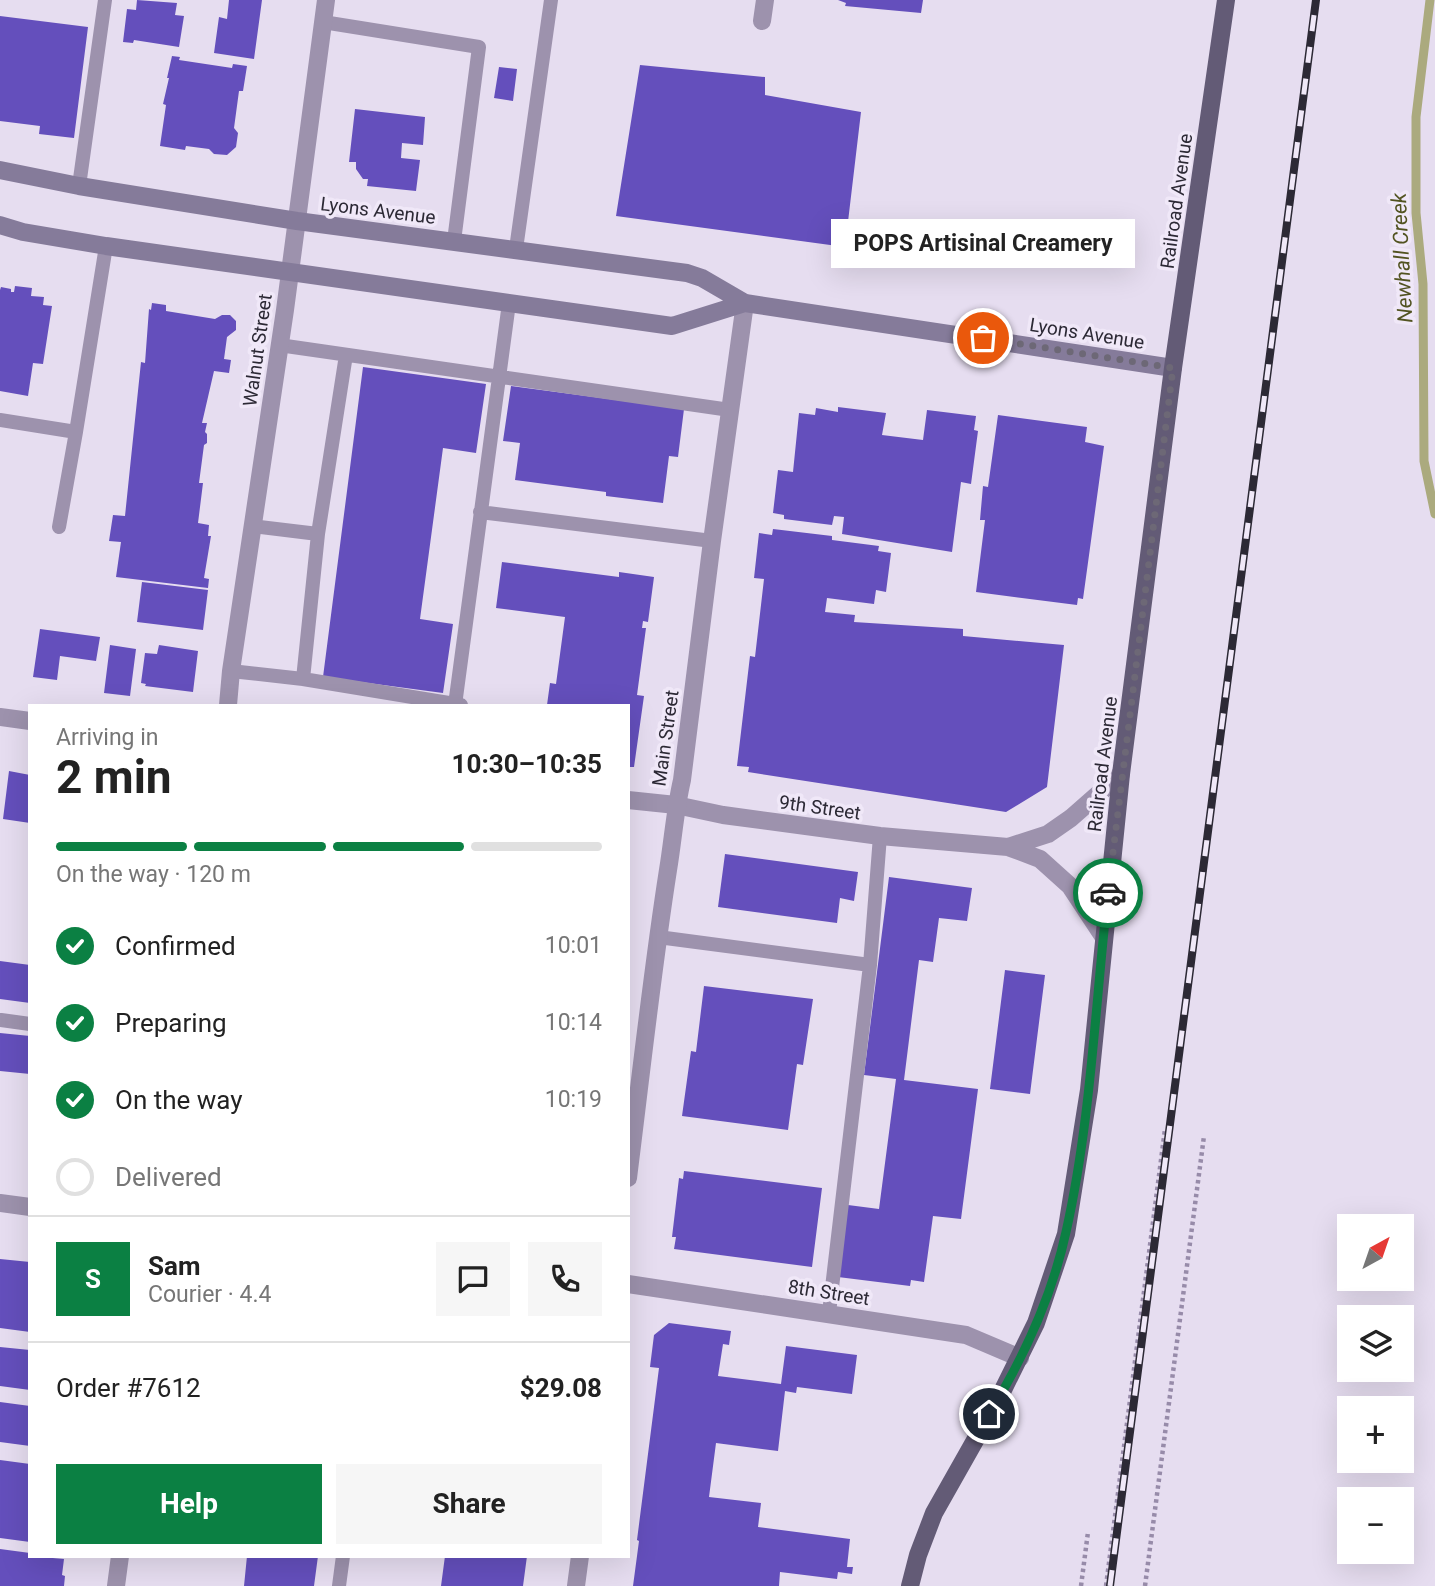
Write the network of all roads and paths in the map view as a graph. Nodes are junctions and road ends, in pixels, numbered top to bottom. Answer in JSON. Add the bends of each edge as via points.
{"nodes":[{"id":1,"x":104,"y":0,"type":"edge"},
{"id":2,"x":326,"y":0,"type":"edge"},
{"id":3,"x":551,"y":0,"type":"edge"},
{"id":4,"x":765,"y":0,"type":"edge"},
{"id":5,"x":1226,"y":0,"type":"edge"},
{"id":6,"x":762,"y":21,"type":"dead end"},
{"id":7,"x":323,"y":22,"type":"junction"},
{"id":8,"x":0,"y":170,"type":"edge"},
{"id":9,"x":79,"y":186,"type":"junction"},
{"id":10,"x":297,"y":220,"type":"junction"},
{"id":11,"x":0,"y":225,"type":"edge"},
{"id":12,"x":454,"y":241,"type":"junction"},
{"id":13,"x":106,"y":246,"type":"junction"},
{"id":14,"x":516,"y":249,"type":"junction"},
{"id":15,"x":290,"y":272,"type":"junction"},
{"id":16,"x":509,"y":303,"type":"junction"},
{"id":17,"x":745,"y":303,"type":"junction"},
{"id":18,"x":279,"y":345,"type":"junction"},
{"id":19,"x":346,"y":355,"type":"junction"},
{"id":20,"x":1173,"y":368,"type":"junction"},
{"id":21,"x":499,"y":375,"type":"junction"},
{"id":22,"x":730,"y":410,"type":"junction"},
{"id":23,"x":0,"y":420,"type":"edge"},
{"id":24,"x":76,"y":432,"type":"junction"},
{"id":25,"x":481,"y":512,"type":"junction"},
{"id":26,"x":252,"y":526,"type":"junction"},
{"id":27,"x":60,"y":527,"type":"dead end"},
{"id":28,"x":318,"y":534,"type":"junction"},
{"id":29,"x":712,"y":541,"type":"junction"},
{"id":30,"x":231,"y":671,"type":"junction"},
{"id":31,"x":303,"y":679,"type":"junction"},
{"id":32,"x":228,"y":704,"type":"edge"},
{"id":33,"x":452,"y":704,"type":"edge"},
{"id":34,"x":458,"y":704,"type":"edge"},
{"id":35,"x":0,"y":717,"type":"edge"},
{"id":36,"x":28,"y":721,"type":"edge"},
{"id":37,"x":1121,"y":774,"type":"junction"},
{"id":38,"x":630,"y":800,"type":"edge"},
{"id":39,"x":676,"y":805,"type":"junction"},
{"id":40,"x":880,"y":836,"type":"junction"},
{"id":41,"x":1008,"y":847,"type":"junction"},
{"id":42,"x":1103,"y":936,"type":"junction"},
{"id":43,"x":658,"y":937,"type":"junction"},
{"id":44,"x":870,"y":965,"type":"junction"},
{"id":45,"x":1,"y":1020,"type":"edge"},
{"id":46,"x":28,"y":1024,"type":"edge"},
{"id":47,"x":1166,"y":1129,"type":"dead end"},
{"id":48,"x":1204,"y":1136,"type":"dead end"},
{"id":49,"x":630,"y":1162,"type":"edge"},
{"id":50,"x":0,"y":1203,"type":"edge"},
{"id":51,"x":28,"y":1207,"type":"edge"},
{"id":52,"x":630,"y":1284,"type":"edge"},
{"id":53,"x":829,"y":1313,"type":"junction"},
{"id":54,"x":1020,"y":1358,"type":"junction"},
{"id":55,"x":1088,"y":1532,"type":"dead end"},
{"id":56,"x":120,"y":1558,"type":"edge"},
{"id":57,"x":343,"y":1558,"type":"edge"},
{"id":58,"x":580,"y":1558,"type":"edge"},
{"id":59,"x":116,"y":1586,"type":"edge"},
{"id":60,"x":339,"y":1586,"type":"edge"},
{"id":61,"x":576,"y":1586,"type":"edge"},
{"id":62,"x":910,"y":1586,"type":"edge"},
{"id":63,"x":1081,"y":1586,"type":"edge"},
{"id":64,"x":1106,"y":1586,"type":"edge"},
{"id":65,"x":1145,"y":1586,"type":"edge"}],
"edges":[{"from":1,"to":9,"type":"lane"},
{"from":2,"to":7,"type":"street","name":"Walnut Street"},
{"from":3,"to":14,"type":"lane"},
{"from":4,"to":6,"type":"street"},
{"from":5,"to":20,"type":"main road","name":"Railroad Avenue"},
{"from":7,"to":10,"type":"street","name":"Walnut Street"},
{"from":7,"to":12,"type":"lane","via":[[479,47]]},
{"from":8,"to":9,"type":"main road","name":"Lyons Avenue"},
{"from":9,"to":10,"type":"main road","name":"Lyons Avenue"},
{"from":10,"to":12,"type":"main road","name":"Lyons Avenue"},
{"from":10,"to":15,"type":"street","name":"Walnut Street"},
{"from":11,"to":13,"type":"main road","name":"Lyons Avenue"},
{"from":12,"to":14,"type":"main road","name":"Lyons Avenue"},
{"from":13,"to":15,"type":"main road","name":"Lyons Avenue"},
{"from":13,"to":24,"type":"lane"},
{"from":14,"to":17,"type":"main road","name":"Lyons Avenue","via":[[687,273]]},
{"from":15,"to":16,"type":"main road","name":"Lyons Avenue"},
{"from":15,"to":18,"type":"street","name":"Walnut Street"},
{"from":16,"to":17,"type":"main road","name":"Lyons Avenue","via":[[672,326]]},
{"from":16,"to":21,"type":"lane"},
{"from":17,"to":20,"type":"main road","name":"Lyons Avenue"},
{"from":17,"to":22,"type":"street","name":"Main Street"},
{"from":18,"to":19,"type":"lane"},
{"from":18,"to":26,"type":"street","name":"Walnut Street"},
{"from":19,"to":21,"type":"lane"},
{"from":19,"to":28,"type":"lane"},
{"from":20,"to":37,"type":"main road","name":"Railroad Avenue"},
{"from":21,"to":22,"type":"lane"},
{"from":21,"to":25,"type":"lane"},
{"from":22,"to":29,"type":"street","name":"Main Street"},
{"from":23,"to":24,"type":"lane"},
{"from":24,"to":27,"type":"lane"},
{"from":25,"to":29,"type":"lane"},
{"from":25,"to":34,"type":"lane"},
{"from":26,"to":28,"type":"lane"},
{"from":26,"to":30,"type":"street","name":"Walnut Street"},
{"from":28,"to":31,"type":"lane"},
{"from":29,"to":39,"type":"street","name":"Main Street"},
{"from":30,"to":31,"type":"lane"},
{"from":30,"to":32,"type":"street","name":"Walnut Street"},
{"from":31,"to":33,"type":"lane"},
{"from":35,"to":36,"type":"street"},
{"from":37,"to":41,"type":"street","name":"9th Street","via":[[1048,834]]},
{"from":37,"to":42,"type":"main road","name":"Railroad Avenue"},
{"from":38,"to":39,"type":"street","name":"9th Street"},
{"from":39,"to":40,"type":"street","name":"9th Street"},
{"from":39,"to":43,"type":"street","name":"Main Street"},
{"from":40,"to":41,"type":"street","name":"9th Street"},
{"from":40,"to":44,"type":"lane"},
{"from":41,"to":42,"type":"street","name":"9th Street","via":[[1040,859],[1070,886]]},
{"from":42,"to":54,"type":"main road","name":"Railroad Avenue","via":[[1089,1090],[1066,1234]]},
{"from":43,"to":44,"type":"lane"},
{"from":43,"to":49,"type":"street","name":"Main Street"},
{"from":44,"to":53,"type":"lane"},
{"from":45,"to":46,"type":"lane"},
{"from":47,"to":64,"type":"path"},
{"from":48,"to":65,"type":"path"},
{"from":50,"to":51,"type":"street"},
{"from":52,"to":53,"type":"street","name":"8th Street"},
{"from":53,"to":54,"type":"street","name":"8th Street","via":[[966,1335]]},
{"from":54,"to":62,"type":"main road","name":"Railroad Avenue","via":[[934,1513]]},
{"from":55,"to":63,"type":"path"},
{"from":56,"to":59,"type":"street"},
{"from":57,"to":60,"type":"lane"},
{"from":58,"to":61,"type":"street"}]}
